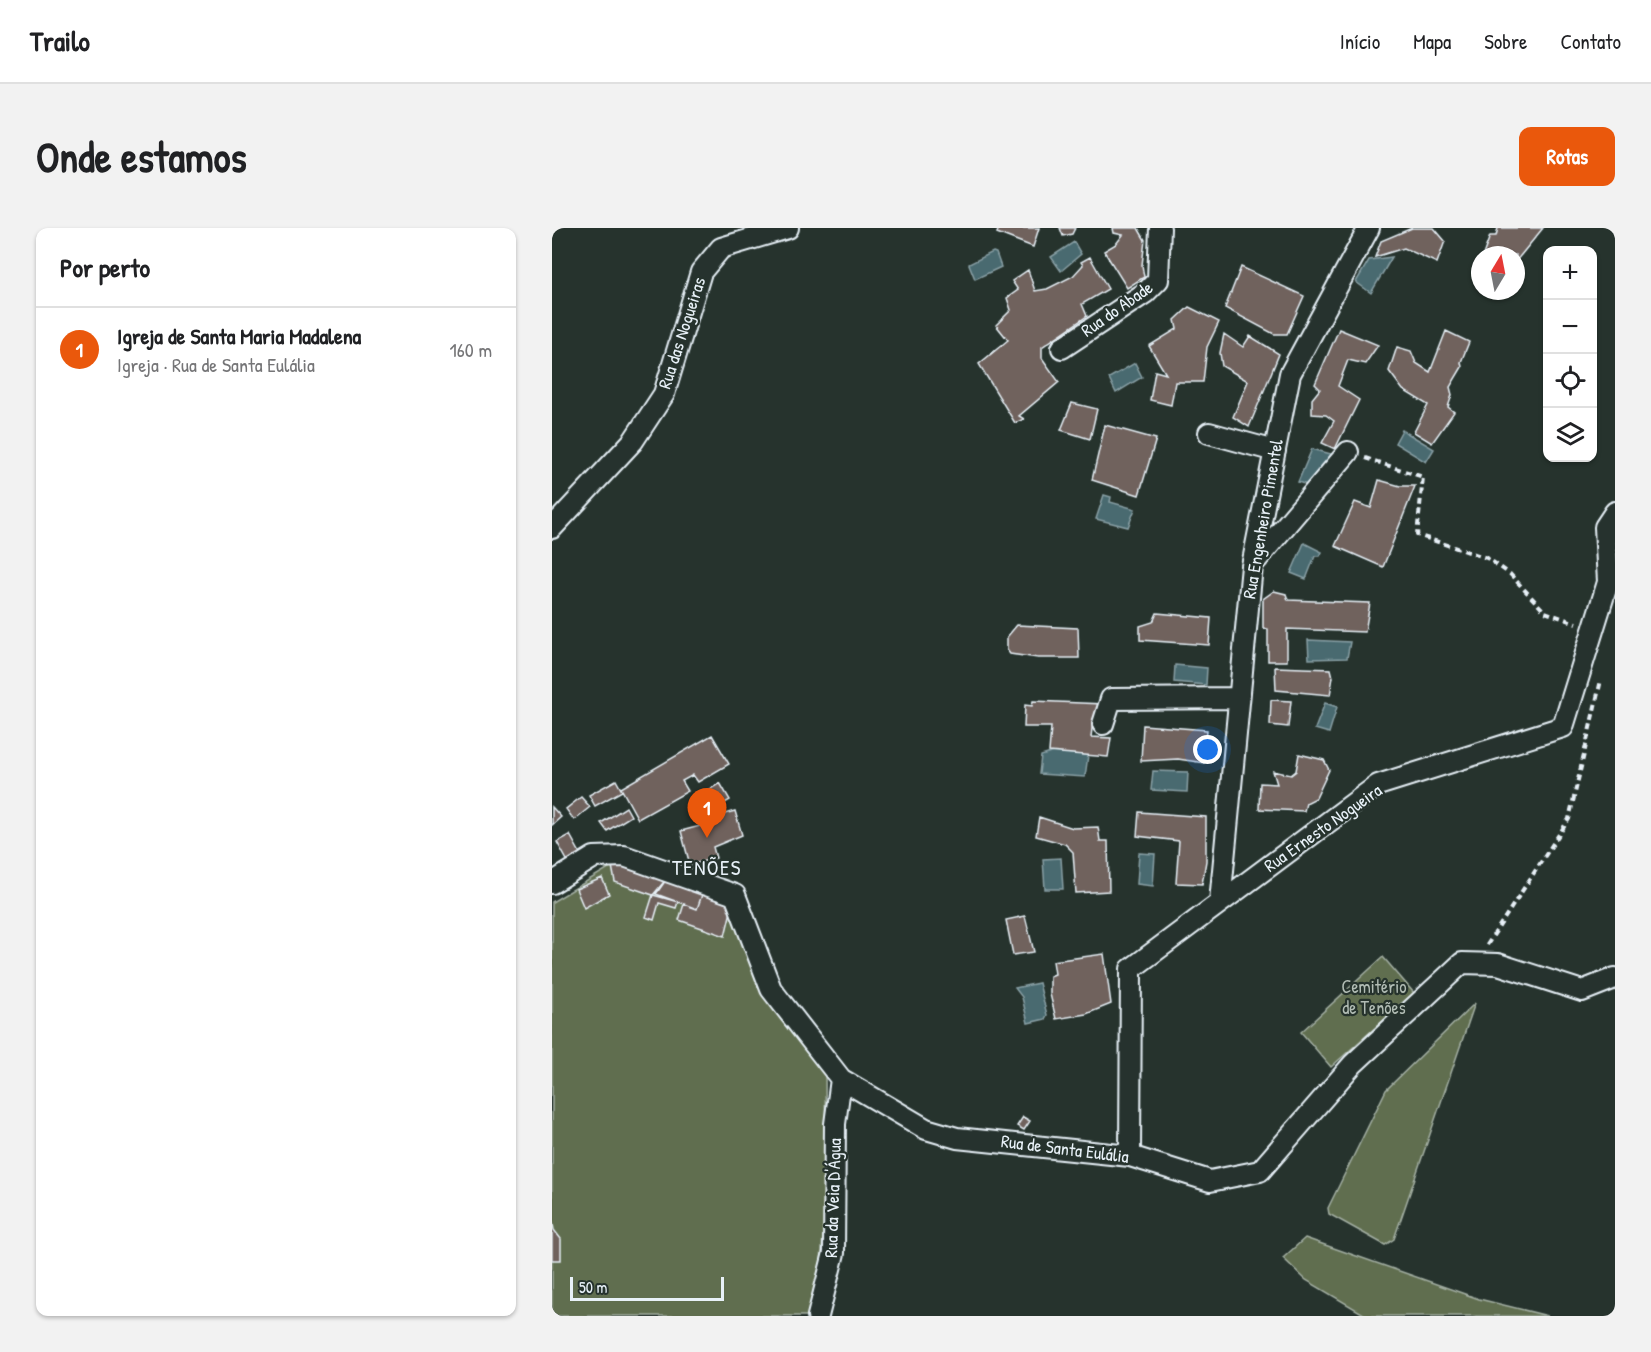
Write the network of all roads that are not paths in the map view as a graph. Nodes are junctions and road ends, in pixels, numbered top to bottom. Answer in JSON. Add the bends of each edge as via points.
{"nodes":[{"id":1,"x":788,"y":228,"type":"edge"},
{"id":2,"x":1160,"y":228,"type":"edge"},
{"id":3,"x":1369,"y":228,"type":"edge"},
{"id":4,"x":1062,"y":348,"type":"dead end"},
{"id":5,"x":1209,"y":434,"type":"dead end"},
{"id":6,"x":1275,"y":451,"type":"junction"},
{"id":7,"x":1348,"y":452,"type":"road end"},
{"id":8,"x":1615,"y":512,"type":"edge"},
{"id":9,"x":552,"y":528,"type":"edge"},
{"id":10,"x":1252,"y":566,"type":"junction"},
{"id":11,"x":1612,"y":578,"type":"edge"},
{"id":12,"x":1239,"y":698,"type":"junction"},
{"id":13,"x":1103,"y":724,"type":"dead end"},
{"id":14,"x":552,"y":883,"type":"edge"},
{"id":15,"x":1220,"y":902,"type":"junction"},
{"id":16,"x":1615,"y":978,"type":"edge"},
{"id":17,"x":841,"y":1079,"type":"junction"},
{"id":18,"x":1131,"y":1156,"type":"junction"},
{"id":19,"x":818,"y":1316,"type":"edge"}],
"edges":[{"from":1,"to":9,"type":"street","name":"Rua das Nogueiras","via":[[721,248],[701,272],[664,394],[633,441]]},
{"from":2,"to":4,"type":"street","name":"Rua do Abade","via":[[1158,280],[1145,293]]},
{"from":3,"to":6,"type":"street","name":"Rua Engenheiro Pimentel","via":[[1290,374]]},
{"from":5,"to":6,"type":"street"},
{"from":6,"to":10,"type":"street","name":"Rua Engenheiro Pimentel"},
{"from":7,"to":10,"type":"street"},
{"from":8,"to":11,"type":"street","via":[[1605,527]]},
{"from":10,"to":12,"type":"street","name":"Rua Engenheiro Pimentel"},
{"from":11,"to":15,"type":"street","name":"Rua Ernesto Nogueira","via":[[1563,727],[1378,785]]},
{"from":12,"to":13,"type":"street","via":[[1111,699]]},
{"from":12,"to":15,"type":"street","name":"Rua Engenheiro Pimentel"},
{"from":14,"to":17,"type":"street","name":"Rua de Santa Eulália","via":[[594,857],[624,856],[735,895],[771,989]]},
{"from":15,"to":18,"type":"street","name":"Rua Ernesto Nogueira","via":[[1131,969]]},
{"from":16,"to":18,"type":"street","name":"Rua de Santa Eulália","via":[[1582,992],[1498,964],[1462,963],[1353,1064],[1260,1171],[1210,1181]]},
{"from":17,"to":18,"type":"street","name":"Rua de Santa Eulália","via":[[926,1129],[957,1137]]},
{"from":17,"to":19,"type":"street","name":"Rua da Veia D'Água","via":[[835,1124],[834,1253]]}]}
